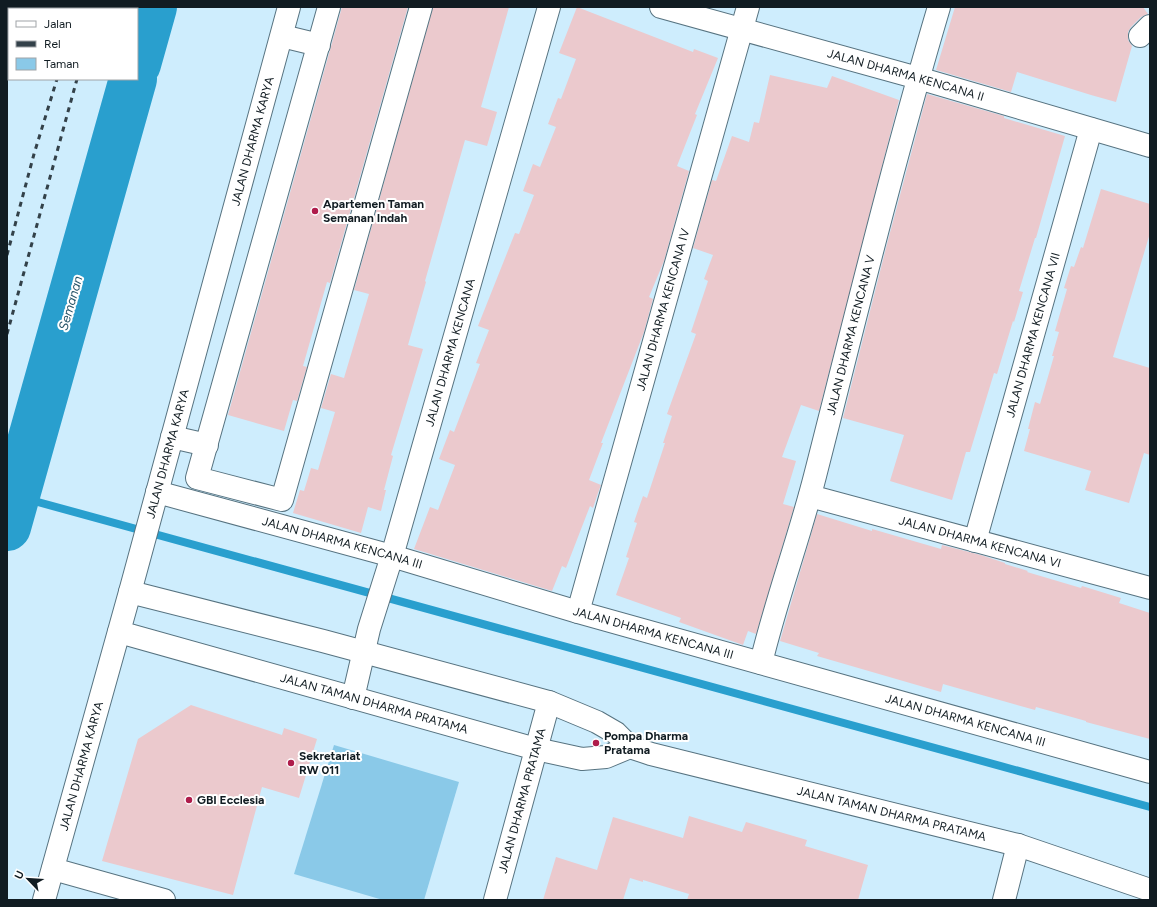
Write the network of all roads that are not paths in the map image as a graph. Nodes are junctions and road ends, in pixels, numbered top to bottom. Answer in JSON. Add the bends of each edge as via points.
{"nodes":[{"id":1,"x":289,"y":7,"type":"edge"},
{"id":2,"x":329,"y":7,"type":"edge"},
{"id":3,"x":421,"y":7,"type":"edge"},
{"id":4,"x":549,"y":7,"type":"edge"},
{"id":5,"x":662,"y":7,"type":"edge"},
{"id":6,"x":748,"y":7,"type":"edge"},
{"id":7,"x":939,"y":7,"type":"edge"},
{"id":8,"x":742,"y":30,"type":"junction"},
{"id":9,"x":282,"y":36,"type":"junction"},
{"id":10,"x":319,"y":45,"type":"junction"},
{"id":11,"x":918,"y":78,"type":"junction"},
{"id":12,"x":1091,"y":129,"type":"junction"},
{"id":13,"x":1150,"y":146,"type":"edge"},
{"id":14,"x":172,"y":437,"type":"junction"},
{"id":15,"x":207,"y":445,"type":"junction"},
{"id":16,"x":810,"y":496,"type":"junction"},
{"id":17,"x":155,"y":500,"type":"junction"},
{"id":18,"x":975,"y":541,"type":"junction"},
{"id":19,"x":391,"y":557,"type":"junction"},
{"id":20,"x":133,"y":582,"type":"junction"},
{"id":21,"x":1148,"y":583,"type":"edge"},
{"id":22,"x":578,"y":612,"type":"junction"},
{"id":23,"x":119,"y":632,"type":"junction"},
{"id":24,"x":364,"y":653,"type":"junction"},
{"id":25,"x":761,"y":663,"type":"junction"},
{"id":26,"x":353,"y":698,"type":"junction"},
{"id":27,"x":549,"y":702,"type":"junction"},
{"id":28,"x":630,"y":747,"type":"junction"},
{"id":29,"x":536,"y":749,"type":"junction"},
{"id":30,"x":1150,"y":772,"type":"edge"},
{"id":31,"x":1018,"y":845,"type":"junction"},
{"id":32,"x":53,"y":869,"type":"junction"},
{"id":33,"x":1150,"y":890,"type":"edge"},
{"id":34,"x":44,"y":900,"type":"edge"},
{"id":35,"x":164,"y":900,"type":"edge"},
{"id":36,"x":495,"y":900,"type":"edge"},
{"id":37,"x":1004,"y":900,"type":"edge"}],
"edges":[{"from":1,"to":9,"type":"street","name":"JALAN DHARMA KARYA"},
{"from":2,"to":10,"type":"street"},
{"from":3,"to":15,"type":"street","via":[[282,500],[197,478]]},
{"from":4,"to":19,"type":"street","name":"JALAN DHARMA KENCANA"},
{"from":5,"to":8,"type":"street","name":"JALAN DHARMA KENCANA II"},
{"from":6,"to":8,"type":"street","name":"JALAN DHARMA KENCANA IV"},
{"from":7,"to":11,"type":"street","name":"JALAN DHARMA KENCANA V"},
{"from":8,"to":11,"type":"street","name":"JALAN DHARMA KENCANA II"},
{"from":8,"to":22,"type":"street","name":"JALAN DHARMA KENCANA IV"},
{"from":9,"to":10,"type":"street"},
{"from":9,"to":14,"type":"street","name":"JALAN DHARMA KARYA"},
{"from":10,"to":15,"type":"street"},
{"from":11,"to":12,"type":"street","name":"JALAN DHARMA KENCANA II"},
{"from":11,"to":16,"type":"street","name":"JALAN DHARMA KENCANA V"},
{"from":12,"to":13,"type":"street","name":"JALAN DHARMA KENCANA II"},
{"from":12,"to":18,"type":"street","name":"JALAN DHARMA KENCANA VII"},
{"from":14,"to":15,"type":"street"},
{"from":14,"to":17,"type":"street","name":"JALAN DHARMA KARYA"},
{"from":16,"to":18,"type":"street","name":"JALAN DHARMA KENCANA VI"},
{"from":16,"to":25,"type":"street","name":"JALAN DHARMA KENCANA V"},
{"from":17,"to":19,"type":"street","name":"JALAN DHARMA KENCANA III"},
{"from":17,"to":20,"type":"street","name":"JALAN DHARMA KARYA"},
{"from":18,"to":21,"type":"street","name":"JALAN DHARMA KENCANA VI"},
{"from":19,"to":22,"type":"street","name":"JALAN DHARMA KENCANA III"},
{"from":19,"to":24,"type":"street","name":"JALAN DHARMA KENCANA"},
{"from":20,"to":23,"type":"street","name":"JALAN DHARMA KARYA"},
{"from":20,"to":24,"type":"street","name":"JALAN TAMAN DHARMA PRATAMA"},
{"from":22,"to":25,"type":"street","name":"JALAN DHARMA KENCANA III"},
{"from":23,"to":26,"type":"street","name":"JALAN TAMAN DHARMA PRATAMA"},
{"from":23,"to":32,"type":"street","name":"JALAN DHARMA KARYA"},
{"from":24,"to":26,"type":"street","name":"JALAN DHARMA KENCANA"},
{"from":24,"to":27,"type":"street","name":"JALAN TAMAN DHARMA PRATAMA"},
{"from":25,"to":30,"type":"street","name":"JALAN DHARMA KENCANA III"},
{"from":26,"to":29,"type":"street","name":"JALAN TAMAN DHARMA PRATAMA"},
{"from":27,"to":28,"type":"street","name":"JALAN TAMAN DHARMA PRATAMA","via":[[597,722],[616,733]]},
{"from":27,"to":29,"type":"street","name":"JALAN DHARMA PRATAMA"},
{"from":28,"to":29,"type":"street","name":"JALAN TAMAN DHARMA PRATAMA","via":[[606,757],[582,759]]},
{"from":28,"to":31,"type":"street","name":"JALAN TAMAN DHARMA PRATAMA"},
{"from":29,"to":36,"type":"street","name":"JALAN DHARMA PRATAMA"},
{"from":31,"to":33,"type":"street","name":"JALAN TAMAN DHARMA PRATAMA"},
{"from":31,"to":37,"type":"street"},
{"from":32,"to":34,"type":"street","name":"JALAN DHARMA KARYA"},
{"from":32,"to":35,"type":"street"}]}
